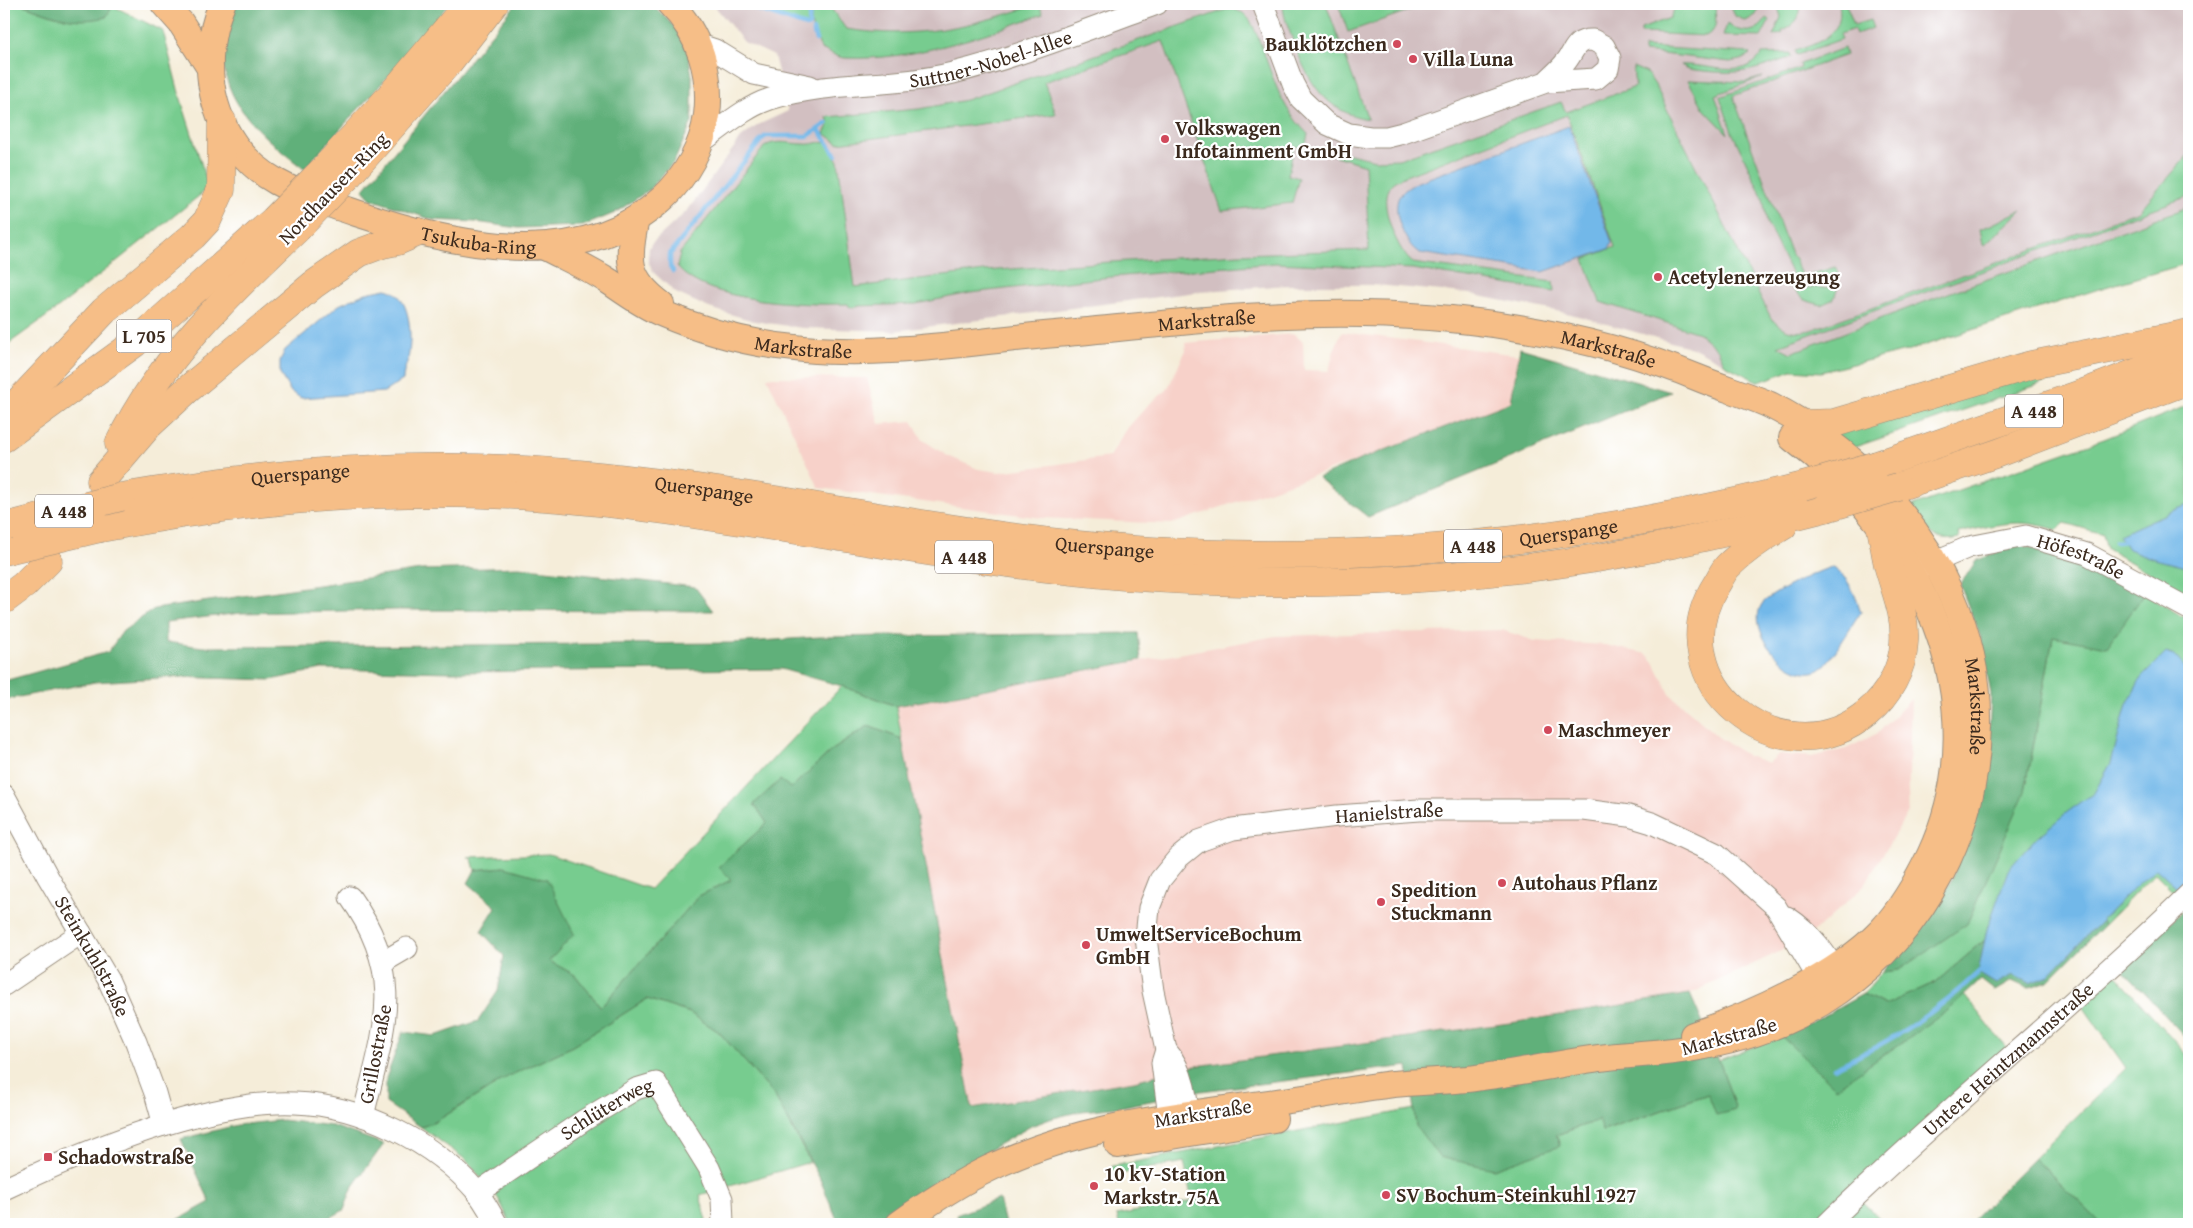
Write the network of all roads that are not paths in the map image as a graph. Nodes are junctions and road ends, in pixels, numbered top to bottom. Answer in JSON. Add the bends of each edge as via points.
{"nodes":[{"id":1,"x":164,"y":4,"type":"edge"},
{"id":2,"x":222,"y":4,"type":"edge"},
{"id":3,"x":468,"y":4,"type":"edge"},
{"id":4,"x":494,"y":4,"type":"edge"},
{"id":5,"x":670,"y":4,"type":"edge"},
{"id":6,"x":1157,"y":4,"type":"edge"},
{"id":7,"x":1263,"y":4,"type":"edge"},
{"id":8,"x":698,"y":44,"type":"junction"},
{"id":9,"x":208,"y":65,"type":"junction"},
{"id":10,"x":1546,"y":82,"type":"junction"},
{"id":11,"x":817,"y":88,"type":"junction"},
{"id":12,"x":222,"y":122,"type":"junction"},
{"id":13,"x":700,"y":143,"type":"junction"},
{"id":14,"x":336,"y":173,"type":"junction"},
{"id":15,"x":636,"y":219,"type":"junction"},
{"id":16,"x":285,"y":225,"type":"junction"},
{"id":17,"x":419,"y":232,"type":"junction"},
{"id":18,"x":544,"y":247,"type":"junction"},
{"id":19,"x":682,"y":319,"type":"junction"},
{"id":20,"x":2189,"y":333,"type":"edge"},
{"id":21,"x":2189,"y":352,"type":"edge"},
{"id":22,"x":2189,"y":380,"type":"edge"},
{"id":23,"x":1727,"y":390,"type":"junction"},
{"id":24,"x":4,"y":417,"type":"edge"},
{"id":25,"x":1801,"y":424,"type":"junction"},
{"id":26,"x":4,"y":438,"type":"edge"},
{"id":27,"x":111,"y":489,"type":"junction"},
{"id":28,"x":1826,"y":508,"type":"junction"},
{"id":29,"x":1880,"y":524,"type":"junction"},
{"id":30,"x":10,"y":537,"type":"edge"},
{"id":31,"x":48,"y":561,"type":"dead end"},
{"id":32,"x":1923,"y":566,"type":"junction"},
{"id":33,"x":4,"y":600,"type":"edge"},
{"id":34,"x":2189,"y":609,"type":"edge"},
{"id":35,"x":4,"y":795,"type":"edge"},
{"id":36,"x":2189,"y":894,"type":"edge"},
{"id":37,"x":350,"y":896,"type":"dead end"},
{"id":38,"x":81,"y":932,"type":"junction"},
{"id":39,"x":407,"y":948,"type":"dead end"},
{"id":40,"x":383,"y":962,"type":"junction"},
{"id":41,"x":1830,"y":979,"type":"junction"},
{"id":42,"x":4,"y":985,"type":"edge"},
{"id":43,"x":363,"y":1116,"type":"junction"},
{"id":44,"x":1181,"y":1122,"type":"junction"},
{"id":45,"x":164,"y":1125,"type":"junction"},
{"id":46,"x":4,"y":1189,"type":"edge"},
{"id":47,"x":478,"y":1193,"type":"junction"},
{"id":48,"x":497,"y":1224,"type":"edge"},
{"id":49,"x":724,"y":1224,"type":"edge"},
{"id":50,"x":899,"y":1224,"type":"edge"},
{"id":51,"x":1827,"y":1224,"type":"edge"}],
"edges":[{"from":1,"to":9,"type":"main road","via":[[181,23]]},
{"from":2,"to":9,"type":"main road","name":"Tsukuba-Ring","via":[[210,44]]},
{"from":3,"to":14,"type":"highway","name":"Nordhausen-Ring","number":"L 705","via":[[385,102]]},
{"from":4,"to":14,"type":"highway","name":"Nordhausen-Ring","number":"L 705","via":[[448,63]]},
{"from":5,"to":8,"type":"main road","name":"Tsukuba-Ring","via":[[678,11]]},
{"from":6,"to":11,"type":"street","name":"Suttner-Nobel-Allee","via":[[952,74],[900,82]]},
{"from":7,"to":10,"type":"street","via":[[1301,100],[1327,124],[1348,134],[1387,137]]},
{"from":8,"to":11,"type":"street","name":"Suttner-Nobel-Allee","via":[[715,50],[754,74]]},
{"from":8,"to":13,"type":"main road","name":"Tsukuba-Ring","via":[[709,97]]},
{"from":9,"to":12,"type":"main road","name":"Tsukuba-Ring","via":[[213,96]]},
{"from":10,"to":10,"type":"street","via":[[1592,80],[1605,74],[1610,63],[1606,49],[1598,42],[1584,40],[1573,48],[1569,58]]},
{"from":11,"to":13,"type":"street","name":"Suttner-Nobel-Allee","via":[[769,99]]},
{"from":12,"to":17,"type":"main road","name":"Tsukuba-Ring","via":[[252,163],[276,181],[352,212]]},
{"from":12,"to":24,"type":"highway","via":[[221,190],[207,221],[104,311]]},
{"from":13,"to":15,"type":"main road","name":"Tsukuba-Ring","via":[[672,190]]},
{"from":14,"to":16,"type":"highway","number":"L 705","bridge":true},
{"from":15,"to":18,"type":"main road","name":"Tsukuba-Ring","via":[[596,237]]},
{"from":15,"to":19,"type":"main road","name":"Markstraße","via":[[630,245],[631,269],[649,295]]},
{"from":16,"to":26,"type":"highway","number":"L 705","via":[[135,343]]},
{"from":16,"to":27,"type":"highway","name":"Nordhausen-Ring","number":"L 705","via":[[198,326],[133,415]]},
{"from":17,"to":18,"type":"main road","name":"Tsukuba-Ring","via":[[506,247]]},
{"from":17,"to":27,"type":"highway","via":[[359,253],[313,285],[187,390],[149,425]]},
{"from":18,"to":19,"type":"main road","name":"Markstraße","via":[[592,271],[660,313]]},
{"from":19,"to":23,"type":"main road","name":"Markstraße","via":[[729,335],[779,346],[885,352],[1258,317],[1383,314],[1496,326],[1598,345],[1658,362]]},
{"from":20,"to":25,"type":"highway","via":[[2031,365],[1834,423]]},
{"from":21,"to":27,"type":"highway","name":"Querspange","number":"A 448","bridge":true,"via":[[1878,465],[1803,486],[1667,518],[1560,536],[1431,550],[1280,555],[1138,550],[958,530],[680,486],[503,468],[312,471]]},
{"from":22,"to":28,"type":"highway","name":"Querspange","number":"A 448","bridge":true,"via":[[1998,453]]},
{"from":23,"to":25,"type":"main road","name":"Markstraße","via":[[1768,404]]},
{"from":23,"to":29,"type":"main road","name":"Markstraße","via":[[1821,461]]},
{"from":25,"to":32,"type":"main road","name":"Markstraße","via":[[1863,470],[1909,521]]},
{"from":27,"to":30,"type":"highway","name":"Querspange","number":"A 448","bridge":true},
{"from":28,"to":29,"type":"highway","via":[[1766,536],[1728,567],[1708,598],[1702,621],[1702,650],[1716,690],[1731,708],[1752,723],[1775,733],[1812,737],[1844,728],[1874,708],[1896,676],[1902,657],[1904,629]]},
{"from":28,"to":30,"type":"highway","name":"Querspange","number":"A 448","bridge":true,"via":[[1670,544],[1541,565],[1390,579],[1279,582],[1065,570],[672,511],[498,495],[383,494],[278,500],[223,506],[101,528]]},
{"from":29,"to":32,"type":"main road","name":"Markstraße"},
{"from":31,"to":33,"type":"highway"},
{"from":32,"to":34,"type":"street","name":"Höfestraße","via":[[1969,547],[2026,536],[2087,554]]},
{"from":32,"to":41,"type":"main road","name":"Markstraße","via":[[1929,605],[1948,664],[1955,711],[1954,786],[1941,831],[1908,896],[1881,931]]},
{"from":35,"to":38,"type":"street","name":"Steinkuhlstraße"},
{"from":36,"to":51,"type":"street","name":"Untere Heintzmannstraße","via":[[2087,990],[1923,1133]]},
{"from":37,"to":40,"type":"street","name":"Grillostraße","via":[[370,928]]},
{"from":38,"to":42,"type":"street"},
{"from":38,"to":45,"type":"street","name":"Steinkuhlstraße","via":[[120,1002]]},
{"from":39,"to":40,"type":"street"},
{"from":40,"to":43,"type":"street","name":"Grillostraße","via":[[387,986],[385,1017]]},
{"from":41,"to":44,"type":"main road","name":"Markstraße","via":[[1793,1018],[1736,1038],[1682,1050],[1471,1078],[1395,1096]]},
{"from":41,"to":44,"type":"street","name":"Hanielstraße","via":[[1800,926],[1781,913],[1717,854],[1652,822],[1608,812],[1532,808],[1419,810],[1233,829],[1199,841],[1178,858],[1160,880],[1148,908],[1146,938],[1153,991],[1166,1050],[1176,1062]]},
{"from":43,"to":45,"type":"street","via":[[296,1103],[263,1104],[226,1108]]},
{"from":43,"to":47,"type":"street","via":[[423,1147]]},
{"from":44,"to":50,"type":"main road","name":"Markstraße","via":[[947,1193]]},
{"from":45,"to":46,"type":"street","via":[[82,1155]]},
{"from":47,"to":48,"type":"street"},
{"from":47,"to":49,"type":"street","name":"Schlüterweg","via":[[586,1119],[636,1089],[656,1082],[709,1168],[722,1199]]}]}
